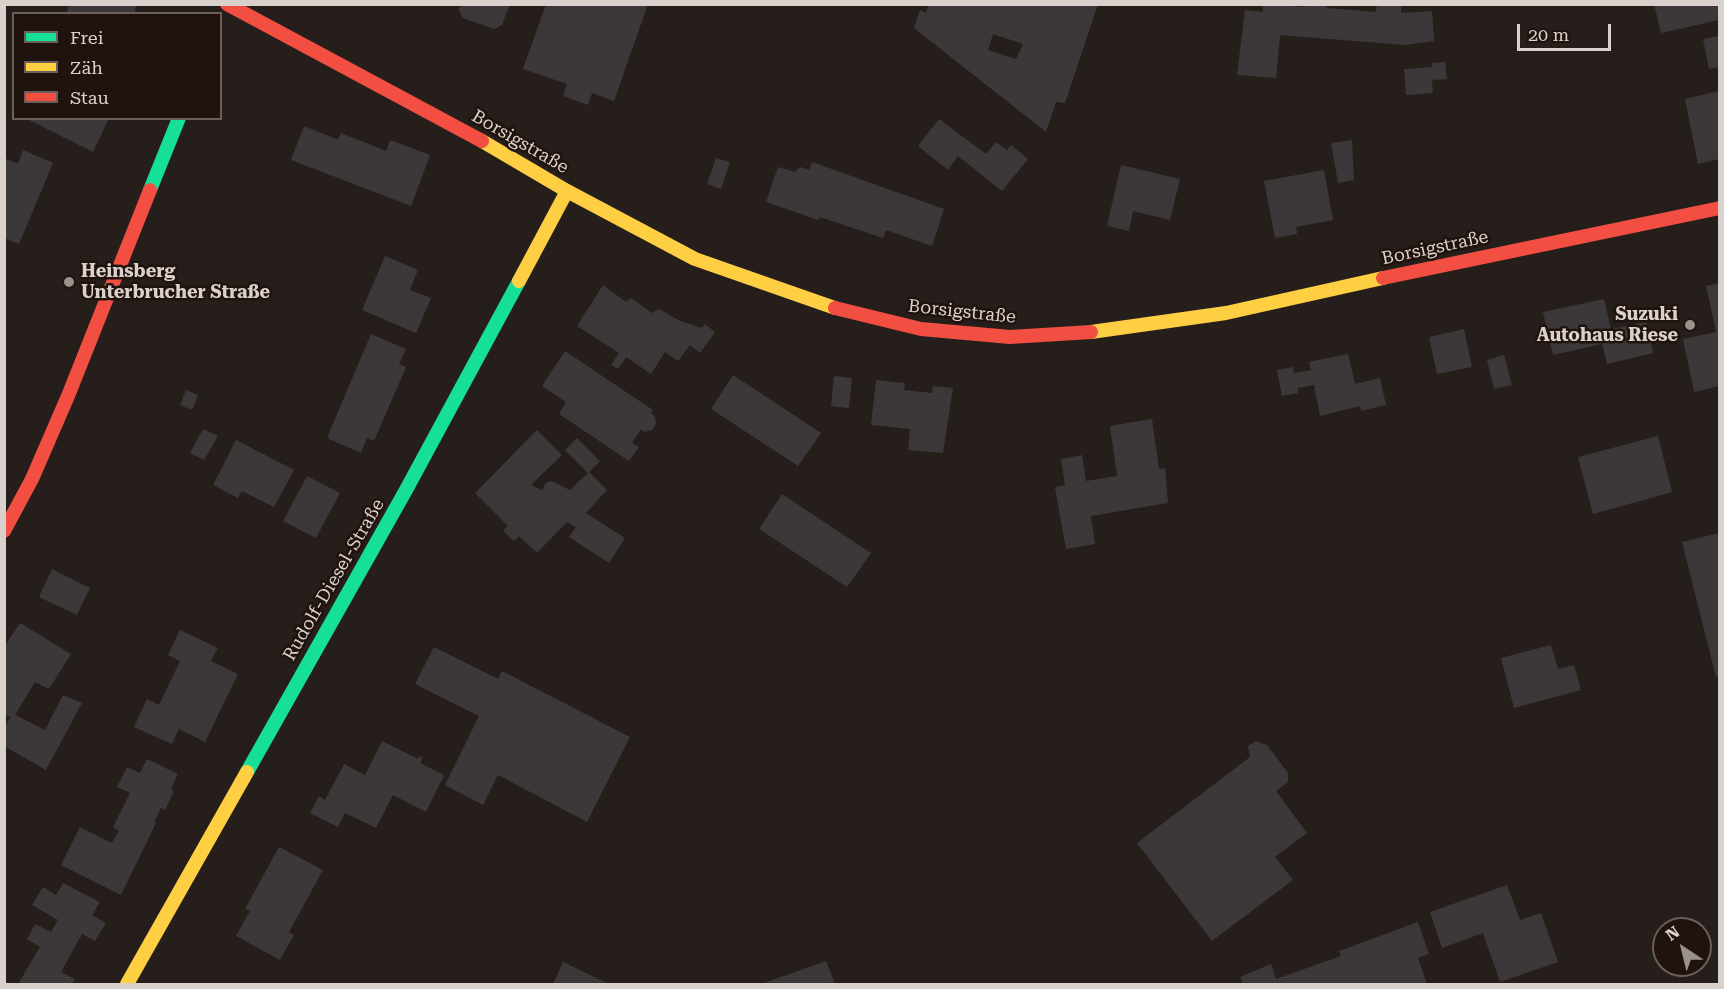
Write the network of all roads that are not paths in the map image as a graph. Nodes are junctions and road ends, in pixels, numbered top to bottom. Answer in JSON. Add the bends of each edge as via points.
{"nodes":[{"id":1,"x":225,"y":4,"type":"edge"},
{"id":2,"x":178,"y":120,"type":"edge"},
{"id":3,"x":567,"y":190,"type":"junction"},
{"id":4,"x":1719,"y":208,"type":"edge"},
{"id":5,"x":4,"y":531,"type":"edge"},
{"id":6,"x":127,"y":984,"type":"edge"}],
"edges":[{"from":1,"to":3,"type":"street","name":"Borsigstraße","via":[[473,135]]},
{"from":2,"to":5,"type":"street","via":[[68,396],[32,479]]},
{"from":3,"to":4,"type":"street","name":"Borsigstraße","via":[[695,259],[822,305],[921,329],[1010,337],[1109,331],[1226,313],[1479,256]]},
{"from":3,"to":6,"type":"street","name":"Rudolf-Diesel-Straße","via":[[406,490]]}]}
